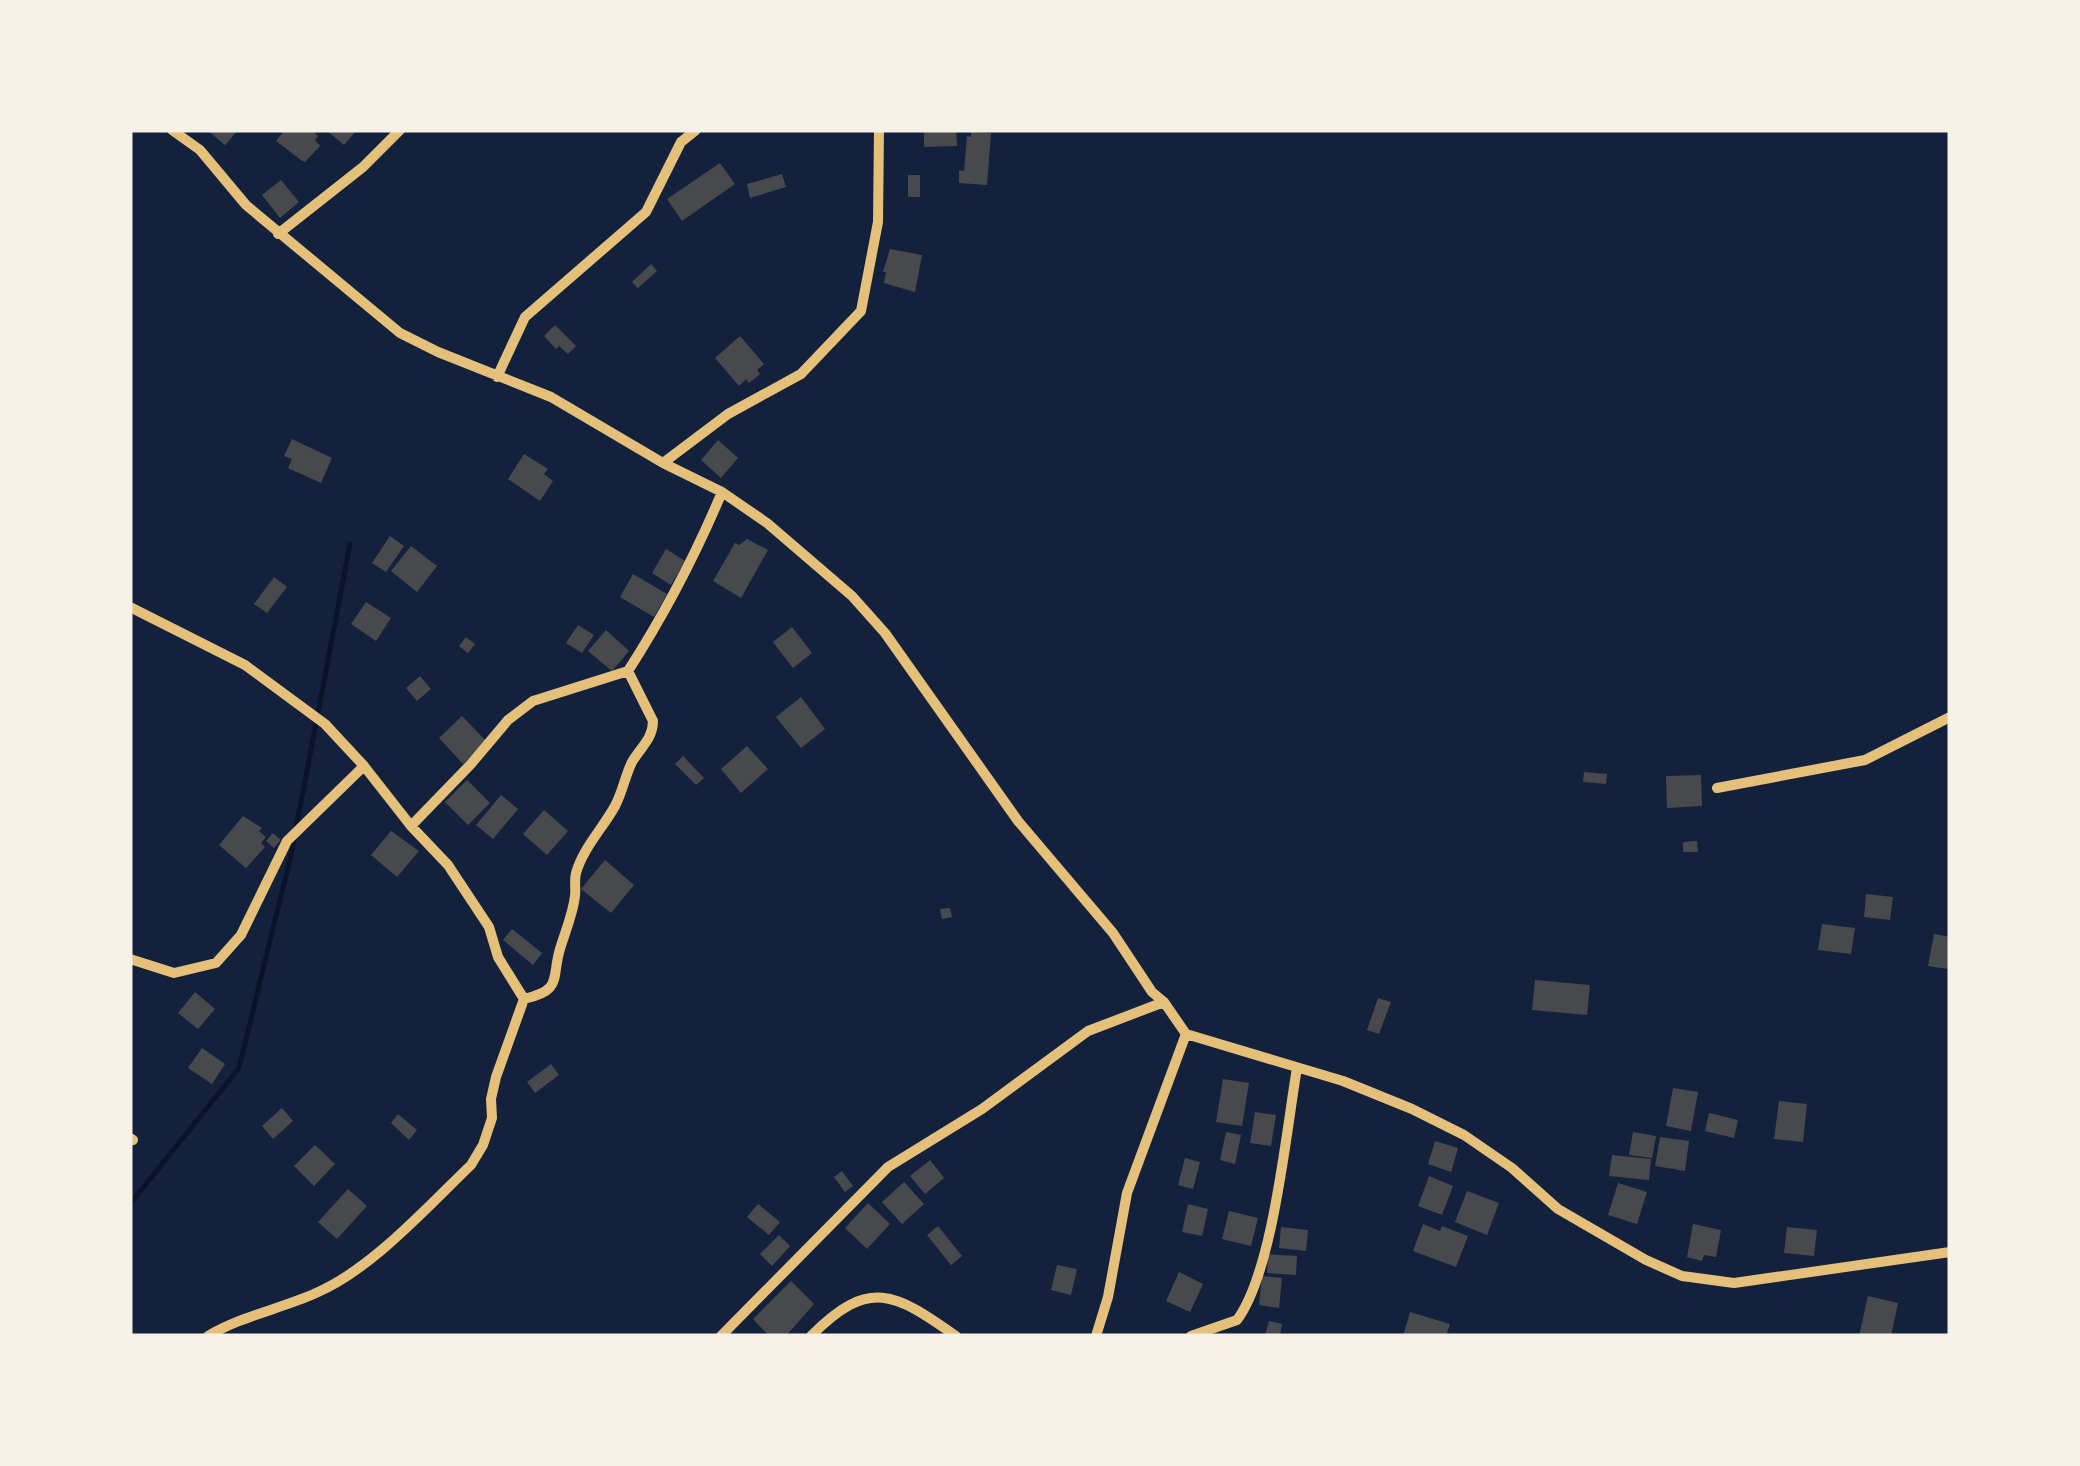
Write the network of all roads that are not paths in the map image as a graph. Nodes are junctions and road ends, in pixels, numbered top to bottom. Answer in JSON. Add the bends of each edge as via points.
{"nodes":[{"id":1,"x":172,"y":130,"type":"edge"},
{"id":2,"x":400,"y":130,"type":"edge"},
{"id":3,"x":696,"y":130,"type":"edge"},
{"id":4,"x":879,"y":130,"type":"edge"},
{"id":5,"x":278,"y":234,"type":"junction"},
{"id":6,"x":498,"y":377,"type":"junction"},
{"id":7,"x":663,"y":463,"type":"junction"},
{"id":8,"x":722,"y":492,"type":"junction"},
{"id":9,"x":130,"y":607,"type":"edge"},
{"id":10,"x":628,"y":672,"type":"junction"},
{"id":11,"x":1950,"y":717,"type":"edge"},
{"id":12,"x":364,"y":766,"type":"junction"},
{"id":13,"x":1717,"y":788,"type":"dead end"},
{"id":14,"x":410,"y":826,"type":"junction"},
{"id":15,"x":130,"y":960,"type":"edge"},
{"id":16,"x":524,"y":999,"type":"junction"},
{"id":17,"x":1164,"y":1002,"type":"junction"},
{"id":18,"x":1186,"y":1034,"type":"junction"},
{"id":19,"x":1297,"y":1068,"type":"junction"},
{"id":20,"x":1950,"y":1252,"type":"edge"},
{"id":21,"x":208,"y":1336,"type":"edge"},
{"id":22,"x":722,"y":1336,"type":"edge"},
{"id":23,"x":811,"y":1336,"type":"edge"},
{"id":24,"x":956,"y":1336,"type":"edge"},
{"id":25,"x":1097,"y":1336,"type":"edge"},
{"id":26,"x":1191,"y":1336,"type":"edge"}],
"edges":[{"from":1,"to":5,"type":"street","via":[[200,150]]},
{"from":2,"to":5,"type":"street"},
{"from":3,"to":6,"type":"street","via":[[681,142],[646,212],[525,317]]},
{"from":4,"to":7,"type":"street","via":[[878,222],[861,311],[801,374],[728,414]]},
{"from":5,"to":6,"type":"street","via":[[400,333]]},
{"from":6,"to":7,"type":"street","via":[[551,396]]},
{"from":7,"to":8,"type":"street"},
{"from":8,"to":10,"type":"street"},
{"from":8,"to":17,"type":"street","via":[[840,586],[885,634],[1018,821]]},
{"from":9,"to":12,"type":"street","via":[[245,664],[325,724]]},
{"from":10,"to":14,"type":"street","via":[[533,701]]},
{"from":10,"to":16,"type":"street","via":[[652,730],[575,875],[554,985]]},
{"from":11,"to":13,"type":"street","via":[[1864,760]]},
{"from":12,"to":14,"type":"street"},
{"from":12,"to":15,"type":"street","via":[[287,841],[240,935],[216,963],[174,973]]},
{"from":14,"to":16,"type":"street","via":[[448,865],[489,927],[498,957]]},
{"from":16,"to":21,"type":"street","via":[[496,1076],[492,1118],[470,1165],[346,1276]]},
{"from":17,"to":18,"type":"street"},
{"from":17,"to":22,"type":"street","via":[[1088,1030],[982,1110],[888,1167]]},
{"from":18,"to":19,"type":"street"},
{"from":18,"to":25,"type":"street","via":[[1127,1193]]},
{"from":19,"to":20,"type":"street","via":[[1343,1081],[1464,1135],[1558,1209],[1682,1276],[1734,1284]]},
{"from":19,"to":26,"type":"street","via":[[1253,1294],[1238,1320]]},
{"from":23,"to":24,"type":"street","via":[[839,1310],[878,1295]]}]}
